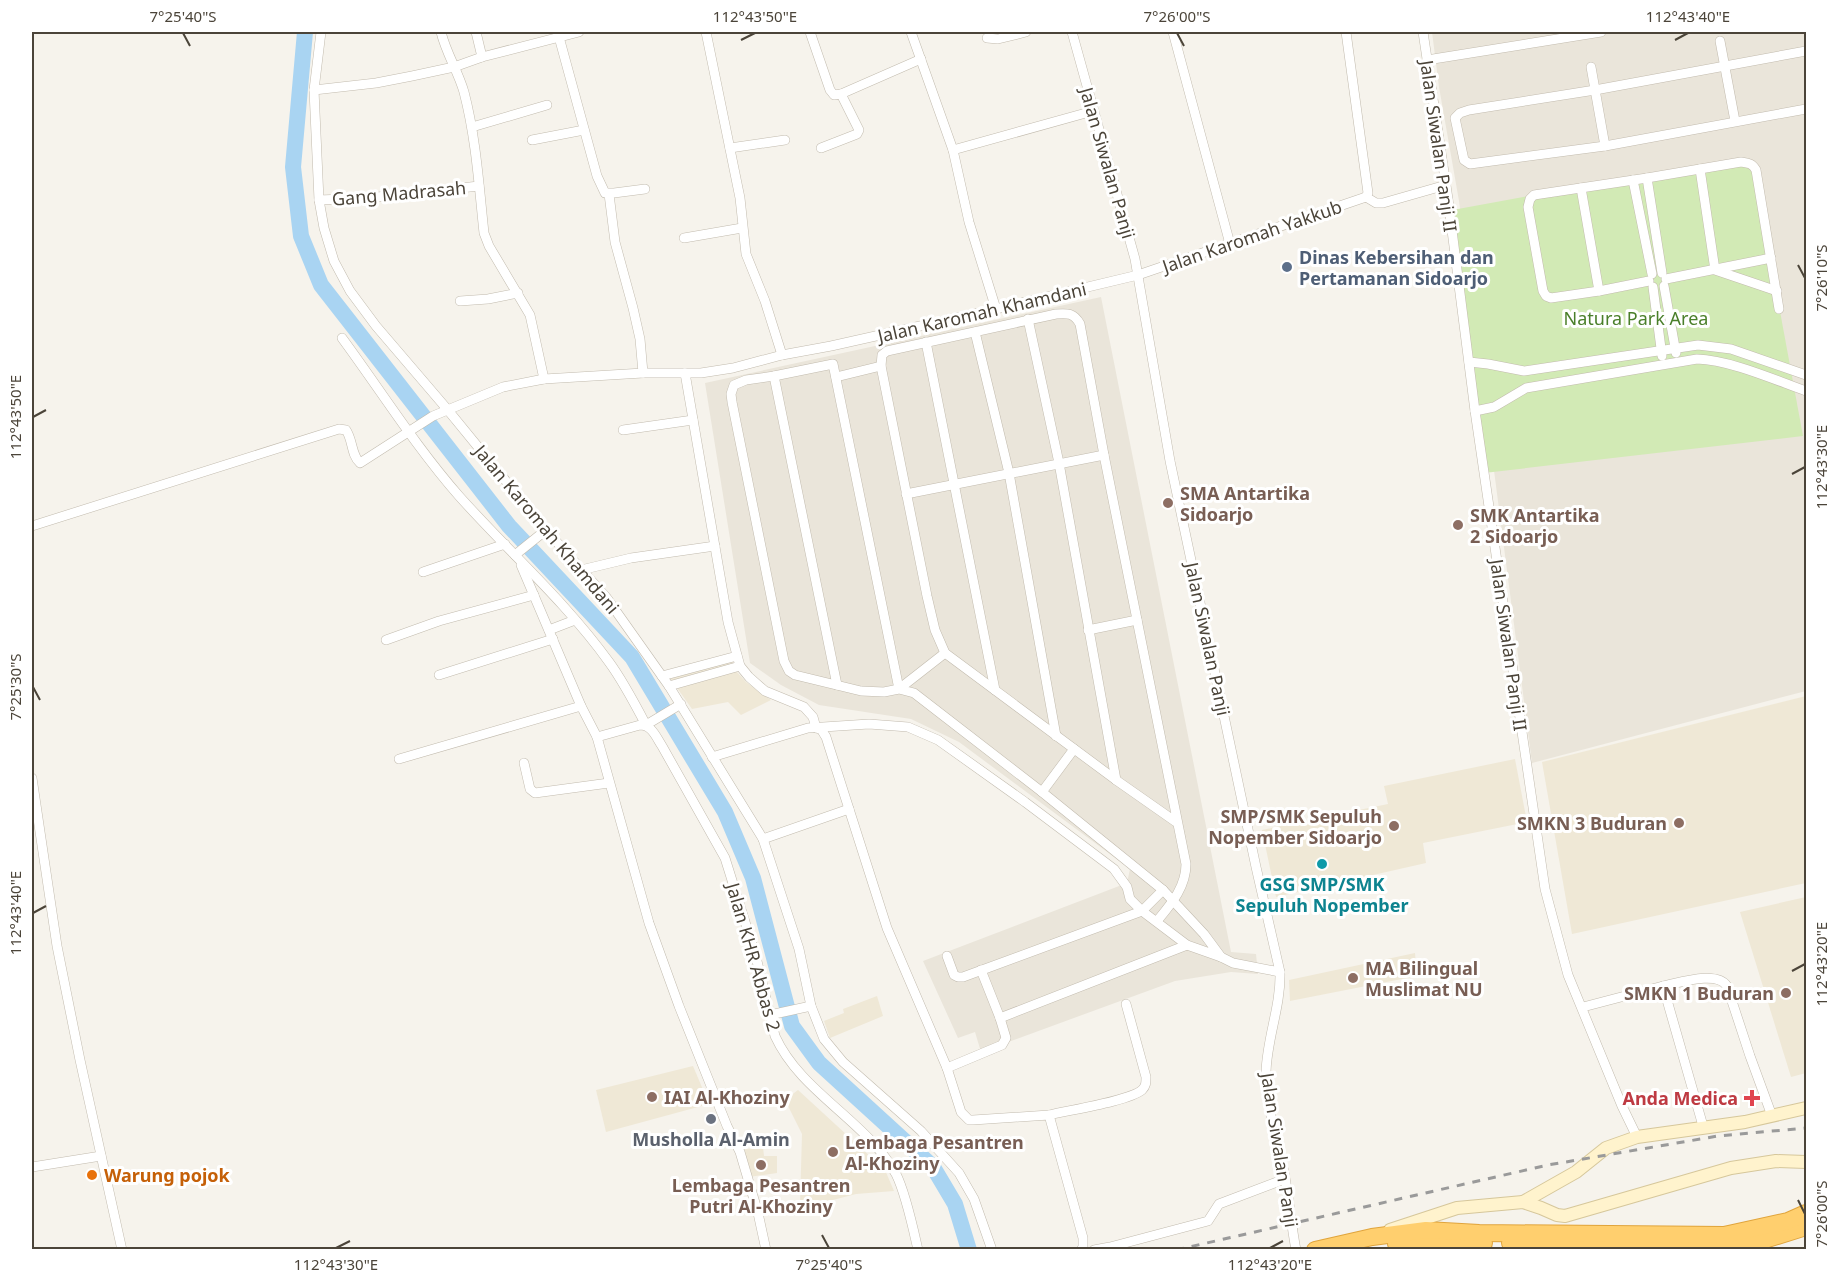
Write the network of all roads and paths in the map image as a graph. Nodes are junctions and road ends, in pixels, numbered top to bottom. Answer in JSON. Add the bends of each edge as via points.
{"nodes":[{"id":1,"x":321,"y":32,"type":"edge"},
{"id":2,"x":441,"y":32,"type":"edge"},
{"id":3,"x":476,"y":32,"type":"edge"},
{"id":4,"x":579,"y":32,"type":"edge"},
{"id":5,"x":706,"y":32,"type":"edge"},
{"id":6,"x":810,"y":32,"type":"edge"},
{"id":7,"x":911,"y":32,"type":"edge"},
{"id":8,"x":1026,"y":32,"type":"edge"},
{"id":9,"x":1072,"y":32,"type":"edge"},
{"id":10,"x":1173,"y":32,"type":"edge"},
{"id":11,"x":1346,"y":32,"type":"edge"},
{"id":12,"x":1423,"y":32,"type":"edge"},
{"id":13,"x":1601,"y":32,"type":"edge"},
{"id":14,"x":559,"y":37,"type":"junction"},
{"id":15,"x":987,"y":38,"type":"dead end"},
{"id":16,"x":1720,"y":40,"type":"dead end"},
{"id":17,"x":1806,"y":51,"type":"edge"},
{"id":18,"x":482,"y":57,"type":"junction"},
{"id":19,"x":921,"y":59,"type":"junction"},
{"id":20,"x":1427,"y":60,"type":"junction"},
{"id":21,"x":1725,"y":66,"type":"junction"},
{"id":22,"x":454,"y":67,"type":"junction"},
{"id":23,"x":1591,"y":67,"type":"dead end"},
{"id":24,"x":314,"y":90,"type":"junction"},
{"id":25,"x":1595,"y":90,"type":"junction"},
{"id":26,"x":841,"y":94,"type":"junction"},
{"id":27,"x":547,"y":105,"type":"dead end"},
{"id":28,"x":1806,"y":110,"type":"edge"},
{"id":29,"x":1093,"y":111,"type":"junction"},
{"id":30,"x":1736,"y":121,"type":"junction"},
{"id":31,"x":472,"y":127,"type":"junction"},
{"id":32,"x":584,"y":130,"type":"junction"},
{"id":33,"x":1458,"y":133,"type":"junction"},
{"id":34,"x":1438,"y":135,"type":"junction"},
{"id":35,"x":532,"y":140,"type":"dead end"},
{"id":36,"x":785,"y":140,"type":"dead end"},
{"id":37,"x":1605,"y":146,"type":"junction"},
{"id":38,"x":730,"y":148,"type":"junction"},
{"id":39,"x":821,"y":148,"type":"dead end"},
{"id":40,"x":953,"y":150,"type":"junction"},
{"id":41,"x":1700,"y":169,"type":"junction"},
{"id":42,"x":1647,"y":178,"type":"junction"},
{"id":43,"x":1633,"y":180,"type":"junction"},
{"id":44,"x":1446,"y":185,"type":"junction"},
{"id":45,"x":479,"y":186,"type":"junction"},
{"id":46,"x":1581,"y":188,"type":"junction"},
{"id":47,"x":645,"y":189,"type":"dead end"},
{"id":48,"x":609,"y":194,"type":"junction"},
{"id":49,"x":1366,"y":197,"type":"junction"},
{"id":50,"x":319,"y":200,"type":"junction"},
{"id":51,"x":742,"y":228,"type":"junction"},
{"id":52,"x":684,"y":238,"type":"dead end"},
{"id":53,"x":1230,"y":244,"type":"junction"},
{"id":54,"x":1771,"y":258,"type":"junction"},
{"id":55,"x":1715,"y":270,"type":"junction"},
{"id":56,"x":1138,"y":275,"type":"junction"},
{"id":57,"x":1664,"y":279,"type":"junction"},
{"id":58,"x":1651,"y":281,"type":"junction"},
{"id":59,"x":1599,"y":291,"type":"junction"},
{"id":60,"x":1777,"y":291,"type":"junction"},
{"id":61,"x":518,"y":293,"type":"junction"},
{"id":62,"x":460,"y":301,"type":"dead end"},
{"id":63,"x":996,"y":309,"type":"junction"},
{"id":64,"x":1779,"y":309,"type":"dead end"},
{"id":65,"x":1028,"y":319,"type":"junction"},
{"id":66,"x":975,"y":332,"type":"junction"},
{"id":67,"x":342,"y":338,"type":"dead end"},
{"id":68,"x":926,"y":342,"type":"junction"},
{"id":69,"x":831,"y":346,"type":"junction"},
{"id":70,"x":1676,"y":348,"type":"junction"},
{"id":71,"x":1731,"y":349,"type":"junction"},
{"id":72,"x":1661,"y":350,"type":"junction"},
{"id":73,"x":782,"y":355,"type":"junction"},
{"id":74,"x":1469,"y":362,"type":"junction"},
{"id":75,"x":1678,"y":362,"type":"junction"},
{"id":76,"x":1766,"y":362,"type":"junction"},
{"id":77,"x":833,"y":364,"type":"junction"},
{"id":78,"x":1663,"y":364,"type":"junction"},
{"id":79,"x":1727,"y":364,"type":"junction"},
{"id":80,"x":881,"y":366,"type":"junction"},
{"id":81,"x":1524,"y":371,"type":"junction"},
{"id":82,"x":644,"y":373,"type":"junction"},
{"id":83,"x":685,"y":373,"type":"junction"},
{"id":84,"x":1762,"y":375,"type":"junction"},
{"id":85,"x":1806,"y":375,"type":"edge"},
{"id":86,"x":774,"y":376,"type":"junction"},
{"id":87,"x":836,"y":377,"type":"junction"},
{"id":88,"x":544,"y":379,"type":"junction"},
{"id":89,"x":1526,"y":388,"type":"junction"},
{"id":90,"x":1806,"y":391,"type":"edge"},
{"id":91,"x":447,"y":409,"type":"junction"},
{"id":92,"x":1474,"y":411,"type":"junction"},
{"id":93,"x":693,"y":420,"type":"junction"},
{"id":94,"x":412,"y":429,"type":"junction"},
{"id":95,"x":623,"y":430,"type":"dead end"},
{"id":96,"x":1104,"y":455,"type":"junction"},
{"id":97,"x":1059,"y":463,"type":"junction"},
{"id":98,"x":1009,"y":473,"type":"junction"},
{"id":99,"x":954,"y":485,"type":"junction"},
{"id":100,"x":906,"y":494,"type":"junction"},
{"id":101,"x":32,"y":526,"type":"edge"},
{"id":102,"x":546,"y":530,"type":"junction"},
{"id":103,"x":505,"y":544,"type":"junction"},
{"id":104,"x":715,"y":546,"type":"junction"},
{"id":105,"x":518,"y":555,"type":"junction"},
{"id":106,"x":581,"y":570,"type":"junction"},
{"id":107,"x":423,"y":572,"type":"dead end"},
{"id":108,"x":534,"y":596,"type":"junction"},
{"id":109,"x":575,"y":620,"type":"junction"},
{"id":110,"x":1137,"y":620,"type":"junction"},
{"id":111,"x":1088,"y":630,"type":"junction"},
{"id":112,"x":551,"y":634,"type":"junction"},
{"id":113,"x":386,"y":640,"type":"dead end"},
{"id":114,"x":945,"y":653,"type":"junction"},
{"id":115,"x":739,"y":661,"type":"junction"},
{"id":116,"x":439,"y":675,"type":"dead end"},
{"id":117,"x":662,"y":676,"type":"junction"},
{"id":118,"x":837,"y":685,"type":"junction"},
{"id":119,"x":669,"y":686,"type":"junction"},
{"id":120,"x":899,"y":689,"type":"junction"},
{"id":121,"x":995,"y":690,"type":"junction"},
{"id":122,"x":581,"y":706,"type":"junction"},
{"id":123,"x":677,"y":706,"type":"junction"},
{"id":124,"x":650,"y":723,"type":"junction"},
{"id":125,"x":816,"y":728,"type":"junction"},
{"id":126,"x":1056,"y":736,"type":"junction"},
{"id":127,"x":597,"y":737,"type":"junction"},
{"id":128,"x":1074,"y":749,"type":"junction"},
{"id":129,"x":712,"y":757,"type":"junction"},
{"id":130,"x":399,"y":759,"type":"dead end"},
{"id":131,"x":524,"y":763,"type":"dead end"},
{"id":132,"x":32,"y":778,"type":"edge"},
{"id":133,"x":1116,"y":780,"type":"junction"},
{"id":134,"x":609,"y":783,"type":"junction"},
{"id":135,"x":1042,"y":792,"type":"junction"},
{"id":136,"x":849,"y":809,"type":"junction"},
{"id":137,"x":1176,"y":822,"type":"junction"},
{"id":138,"x":763,"y":839,"type":"junction"},
{"id":139,"x":1163,"y":890,"type":"junction"},
{"id":140,"x":1173,"y":902,"type":"junction"},
{"id":141,"x":1142,"y":911,"type":"junction"},
{"id":142,"x":1157,"y":921,"type":"junction"},
{"id":143,"x":1187,"y":945,"type":"junction"},
{"id":144,"x":947,"y":956,"type":"dead end"},
{"id":145,"x":1221,"y":957,"type":"junction"},
{"id":146,"x":981,"y":970,"type":"junction"},
{"id":147,"x":1280,"y":972,"type":"junction"},
{"id":148,"x":1663,"y":986,"type":"junction"},
{"id":149,"x":1126,"y":1004,"type":"dead end"},
{"id":150,"x":808,"y":1007,"type":"junction"},
{"id":151,"x":1583,"y":1007,"type":"junction"},
{"id":152,"x":772,"y":1015,"type":"junction"},
{"id":153,"x":1000,"y":1018,"type":"junction"},
{"id":154,"x":947,"y":1068,"type":"junction"},
{"id":155,"x":1806,"y":1108,"type":"edge"},
{"id":156,"x":1049,"y":1115,"type":"junction"},
{"id":157,"x":1772,"y":1116,"type":"junction"},
{"id":158,"x":1703,"y":1126,"type":"junction"},
{"id":159,"x":1637,"y":1137,"type":"junction"},
{"id":160,"x":101,"y":1156,"type":"junction"},
{"id":161,"x":1806,"y":1162,"type":"edge"},
{"id":162,"x":32,"y":1167,"type":"edge"},
{"id":163,"x":1285,"y":1179,"type":"junction"},
{"id":164,"x":1523,"y":1202,"type":"junction"},
{"id":165,"x":1806,"y":1213,"type":"edge"},
{"id":166,"x":1806,"y":1227,"type":"edge"},
{"id":167,"x":1650,"y":1241,"type":"junction"},
{"id":168,"x":1369,"y":1243,"type":"edge"},
{"id":169,"x":1550,"y":1247,"type":"edge"},
{"id":170,"x":122,"y":1250,"type":"edge"},
{"id":171,"x":766,"y":1250,"type":"edge"},
{"id":172,"x":918,"y":1250,"type":"edge"},
{"id":173,"x":992,"y":1250,"type":"edge"},
{"id":174,"x":1081,"y":1250,"type":"edge"},
{"id":175,"x":1094,"y":1250,"type":"edge"},
{"id":176,"x":1296,"y":1250,"type":"edge"},
{"id":177,"x":1315,"y":1250,"type":"edge"}],
"edges":[{"from":1,"to":24,"type":"street"},
{"from":2,"to":22,"type":"street"},
{"from":3,"to":18,"type":"street"},
{"from":4,"to":14,"type":"street"},
{"from":5,"to":38,"type":"street"},
{"from":6,"to":26,"type":"street","via":[[830,90],[834,95]]},
{"from":7,"to":19,"type":"street"},
{"from":8,"to":15,"type":"street"},
{"from":9,"to":29,"type":"street","name":"Jalan Siwalan Panji"},
{"from":10,"to":53,"type":"street"},
{"from":11,"to":49,"type":"street"},
{"from":12,"to":20,"type":"street","name":"Jalan Siwalan Panji II"},
{"from":13,"to":20,"type":"street"},
{"from":14,"to":18,"type":"street"},
{"from":14,"to":32,"type":"street"},
{"from":16,"to":21,"type":"street"},
{"from":17,"to":21,"type":"street"},
{"from":18,"to":22,"type":"street"},
{"from":19,"to":26,"type":"street"},
{"from":19,"to":40,"type":"street"},
{"from":20,"to":34,"type":"street","name":"Jalan Siwalan Panji II"},
{"from":21,"to":25,"type":"street"},
{"from":21,"to":30,"type":"street"},
{"from":22,"to":24,"type":"street","via":[[376,83]]},
{"from":22,"to":31,"type":"street"},
{"from":23,"to":25,"type":"street"},
{"from":24,"to":50,"type":"street"},
{"from":25,"to":33,"type":"street","via":[[1460,113],[1455,118]]},
{"from":25,"to":37,"type":"street"},
{"from":26,"to":39,"type":"street","via":[[859,130]]},
{"from":27,"to":31,"type":"street"},
{"from":28,"to":30,"type":"street"},
{"from":29,"to":40,"type":"street"},
{"from":29,"to":56,"type":"street","name":"Jalan Siwalan Panji"},
{"from":30,"to":37,"type":"street"},
{"from":31,"to":45,"type":"street"},
{"from":32,"to":35,"type":"street"},
{"from":32,"to":48,"type":"street","via":[[599,183]]},
{"from":33,"to":34,"type":"street"},
{"from":33,"to":37,"type":"street","via":[[1464,160],[1470,164]]},
{"from":34,"to":44,"type":"street","name":"Jalan Siwalan Panji II"},
{"from":36,"to":38,"type":"street"},
{"from":38,"to":51,"type":"street"},
{"from":40,"to":63,"type":"street","via":[[969,222]]},
{"from":41,"to":42,"type":"street"},
{"from":41,"to":54,"type":"street","via":[[1741,162],[1753,165]]},
{"from":41,"to":55,"type":"street"},
{"from":42,"to":43,"type":"street"},
{"from":42,"to":57,"type":"street"},
{"from":43,"to":46,"type":"street"},
{"from":43,"to":58,"type":"street"},
{"from":44,"to":49,"type":"street","via":[[1383,203]]},
{"from":44,"to":74,"type":"street","name":"Jalan Siwalan Panji II"},
{"from":45,"to":50,"type":"street","name":"Gang Madrasah"},
{"from":45,"to":61,"type":"street","via":[[484,233]]},
{"from":46,"to":59,"type":"street"},
{"from":46,"to":59,"type":"street","via":[[1534,195],[1528,207],[1546,296]]},
{"from":47,"to":48,"type":"street"},
{"from":48,"to":82,"type":"street","via":[[615,242],[636,318]]},
{"from":49,"to":53,"type":"street","name":"Jalan Karomah Yakkub"},
{"from":50,"to":91,"type":"street","via":[[334,261],[350,291]]},
{"from":51,"to":52,"type":"street"},
{"from":51,"to":73,"type":"street","via":[[748,265]]},
{"from":53,"to":56,"type":"street","name":"Jalan Karomah Yakkub"},
{"from":54,"to":55,"type":"street"},
{"from":54,"to":60,"type":"street"},
{"from":55,"to":57,"type":"street"},
{"from":55,"to":60,"type":"street"},
{"from":56,"to":63,"type":"street","name":"Jalan Karomah Khamdani"},
{"from":56,"to":147,"type":"street","name":"Jalan Siwalan Panji","via":[[1172,471]]},
{"from":57,"to":58,"type":"street","via":[[1658,272]]},
{"from":57,"to":58,"type":"street","via":[[1657,288]]},
{"from":57,"to":70,"type":"street"},
{"from":58,"to":59,"type":"street"},
{"from":58,"to":72,"type":"street"},
{"from":60,"to":64,"type":"street"},
{"from":61,"to":62,"type":"street"},
{"from":61,"to":88,"type":"street","via":[[530,315]]},
{"from":63,"to":69,"type":"street","name":"Jalan Karomah Khamdani"},
{"from":65,"to":66,"type":"street"},
{"from":65,"to":96,"type":"street","via":[[1065,313],[1072,314],[1080,324]]},
{"from":65,"to":97,"type":"street"},
{"from":66,"to":68,"type":"street"},
{"from":66,"to":98,"type":"street"},
{"from":67,"to":94,"type":"street","name":"Jalan KHR Abbas 2"},
{"from":68,"to":80,"type":"street","via":[[887,351],[882,355]]},
{"from":68,"to":99,"type":"street"},
{"from":69,"to":73,"type":"street","name":"Jalan Karomah Khamdani"},
{"from":69,"to":77,"type":"street"},
{"from":70,"to":71,"type":"street","via":[[1698,345]]},
{"from":70,"to":72,"type":"street"},
{"from":70,"to":75,"type":"street"},
{"from":71,"to":76,"type":"street"},
{"from":71,"to":79,"type":"street","via":[[1733,360]]},
{"from":72,"to":78,"type":"street"},
{"from":72,"to":81,"type":"street"},
{"from":73,"to":83,"type":"street","name":"Jalan Karomah Khamdani","via":[[733,368]]},
{"from":74,"to":81,"type":"street"},
{"from":74,"to":92,"type":"street","name":"Jalan Siwalan Panji II"},
{"from":75,"to":78,"type":"street"},
{"from":75,"to":79,"type":"street","via":[[1706,359]]},
{"from":76,"to":84,"type":"street","via":[[1761,365]]},
{"from":76,"to":85,"type":"street"},
{"from":77,"to":86,"type":"street"},
{"from":77,"to":87,"type":"street"},
{"from":78,"to":89,"type":"street"},
{"from":79,"to":84,"type":"street"},
{"from":80,"to":87,"type":"street"},
{"from":80,"to":100,"type":"street"},
{"from":81,"to":89,"type":"street"},
{"from":82,"to":83,"type":"street","name":"Jalan Karomah Khamdani"},
{"from":82,"to":88,"type":"street","name":"Jalan Karomah Khamdani"},
{"from":83,"to":93,"type":"street"},
{"from":84,"to":90,"type":"street"},
{"from":86,"to":118,"type":"street"},
{"from":86,"to":118,"type":"street","via":[[739,382],[731,394],[784,661],[795,675]]},
{"from":87,"to":120,"type":"street"},
{"from":88,"to":91,"type":"street","name":"Jalan Karomah Khamdani","via":[[502,387]]},
{"from":89,"to":92,"type":"street","via":[[1494,407]]},
{"from":91,"to":94,"type":"street"},
{"from":91,"to":102,"type":"street","name":"Jalan Karomah Khamdani"},
{"from":92,"to":151,"type":"street","name":"Jalan Siwalan Panji II","via":[[1545,889],[1568,975]]},
{"from":93,"to":95,"type":"street"},
{"from":93,"to":104,"type":"street"},
{"from":94,"to":101,"type":"street","via":[[360,463],[349,434],[339,429]]},
{"from":94,"to":103,"type":"street","name":"Jalan KHR Abbas 2","via":[[459,496]]},
{"from":96,"to":97,"type":"street"},
{"from":96,"to":110,"type":"street"},
{"from":97,"to":98,"type":"street"},
{"from":97,"to":111,"type":"street"},
{"from":98,"to":99,"type":"street"},
{"from":98,"to":126,"type":"street"},
{"from":99,"to":100,"type":"street"},
{"from":99,"to":121,"type":"street"},
{"from":100,"to":114,"type":"street","via":[[935,630]]},
{"from":102,"to":105,"type":"street"},
{"from":102,"to":106,"type":"street","name":"Jalan Karomah Khamdani"},
{"from":103,"to":105,"type":"street","name":"Jalan KHR Abbas 2"},
{"from":103,"to":107,"type":"street"},
{"from":104,"to":106,"type":"street"},
{"from":104,"to":115,"type":"street"},
{"from":105,"to":108,"type":"street"},
{"from":105,"to":109,"type":"street","name":"Jalan KHR Abbas 2"},
{"from":106,"to":117,"type":"street","name":"Jalan Karomah Khamdani","via":[[606,597]]},
{"from":108,"to":112,"type":"street"},
{"from":108,"to":113,"type":"street","via":[[439,621]]},
{"from":109,"to":112,"type":"street"},
{"from":109,"to":124,"type":"street","name":"Jalan KHR Abbas 2"},
{"from":110,"to":111,"type":"street"},
{"from":110,"to":137,"type":"street"},
{"from":111,"to":133,"type":"street"},
{"from":112,"to":116,"type":"street"},
{"from":112,"to":122,"type":"street"},
{"from":114,"to":120,"type":"street"},
{"from":114,"to":121,"type":"street"},
{"from":115,"to":117,"type":"street"},
{"from":115,"to":119,"type":"street"},
{"from":115,"to":125,"type":"street","via":[[748,677],[765,691],[804,707]]},
{"from":117,"to":119,"type":"street","name":"Jalan Karomah Khamdani"},
{"from":118,"to":120,"type":"street","via":[[861,691]]},
{"from":119,"to":123,"type":"street","name":"Jalan Karomah Khamdani"},
{"from":120,"to":135,"type":"street","via":[[929,703]]},
{"from":121,"to":126,"type":"street"},
{"from":122,"to":127,"type":"street"},
{"from":122,"to":130,"type":"street"},
{"from":123,"to":124,"type":"street"},
{"from":123,"to":129,"type":"street","name":"Jalan Karomah Khamdani"},
{"from":124,"to":127,"type":"street"},
{"from":124,"to":152,"type":"street","name":"Jalan KHR Abbas 2","via":[[725,858]]},
{"from":125,"to":129,"type":"street"},
{"from":125,"to":136,"type":"street","via":[[826,736]]},
{"from":125,"to":141,"type":"street","via":[[892,725],[908,727],[938,740],[1114,869],[1130,899]]},
{"from":126,"to":128,"type":"street"},
{"from":127,"to":134,"type":"street"},
{"from":128,"to":133,"type":"street"},
{"from":128,"to":135,"type":"street"},
{"from":129,"to":138,"type":"street","name":"Jalan Karomah Khamdani"},
{"from":131,"to":134,"type":"street","via":[[530,789],[535,793]]},
{"from":132,"to":160,"type":"street","via":[[57,946]]},
{"from":133,"to":137,"type":"street"},
{"from":134,"to":171,"type":"street","via":[[649,923],[683,1017],[740,1152]]},
{"from":135,"to":139,"type":"street"},
{"from":136,"to":138,"type":"street"},
{"from":136,"to":154,"type":"street","via":[[888,928]]},
{"from":137,"to":140,"type":"street","via":[[1186,872]]},
{"from":138,"to":150,"type":"street","name":"Jalan Karomah Khamdani","via":[[799,949]]},
{"from":139,"to":140,"type":"street"},
{"from":139,"to":141,"type":"street"},
{"from":140,"to":142,"type":"street"},
{"from":140,"to":145,"type":"street"},
{"from":141,"to":142,"type":"street"},
{"from":141,"to":146,"type":"street"},
{"from":142,"to":143,"type":"street"},
{"from":143,"to":145,"type":"street"},
{"from":143,"to":153,"type":"street"},
{"from":144,"to":146,"type":"street","via":[[958,977]]},
{"from":145,"to":147,"type":"street"},
{"from":146,"to":153,"type":"street"},
{"from":147,"to":163,"type":"street","name":"Jalan Siwalan Panji","via":[[1281,988],[1266,1073]]},
{"from":148,"to":151,"type":"street"},
{"from":148,"to":157,"type":"street","via":[[1708,978],[1724,980]]},
{"from":148,"to":158,"type":"street"},
{"from":149,"to":156,"type":"street","via":[[1146,1077],[1144,1088],[1129,1097]]},
{"from":150,"to":152,"type":"street"},
{"from":150,"to":173,"type":"street","name":"Jalan Karomah Khamdani","via":[[832,1051],[921,1131],[959,1173],[974,1199]]},
{"from":151,"to":159,"type":"street","name":"Jalan Siwalan Panji II"},
{"from":152,"to":172,"type":"street","name":"Jalan KHR Abbas 2","via":[[775,1036],[788,1059],[875,1146],[896,1175]]},
{"from":153,"to":154,"type":"street","via":[[1006,1038],[1002,1045]]},
{"from":154,"to":156,"type":"street","via":[[961,1112],[969,1120]]},
{"from":155,"to":157,"type":"street"},
{"from":156,"to":174,"type":"street","via":[[1083,1238]]},
{"from":157,"to":158,"type":"street"},
{"from":158,"to":159,"type":"street"},
{"from":159,"to":164,"type":"street","via":[[1606,1148],[1576,1172]]},
{"from":160,"to":162,"type":"street"},
{"from":160,"to":170,"type":"street"},
{"from":161,"to":164,"type":"street","via":[[1731,1167],[1565,1216]]},
{"from":163,"to":175,"type":"street","via":[[1219,1204],[1208,1221]]},
{"from":163,"to":176,"type":"street","name":"Jalan Siwalan Panji"},
{"from":164,"to":168,"type":"street","via":[[1457,1208],[1399,1226]]},
{"from":165,"to":167,"type":"highway","via":[[1788,1221],[1724,1235]]},
{"from":166,"to":167,"type":"highway","via":[[1758,1242],[1689,1248]]},
{"from":167,"to":168,"type":"highway","via":[[1426,1230]]},
{"from":167,"to":169,"type":"highway"},
{"from":168,"to":169,"type":"highway"},
{"from":168,"to":177,"type":"highway"}]}
